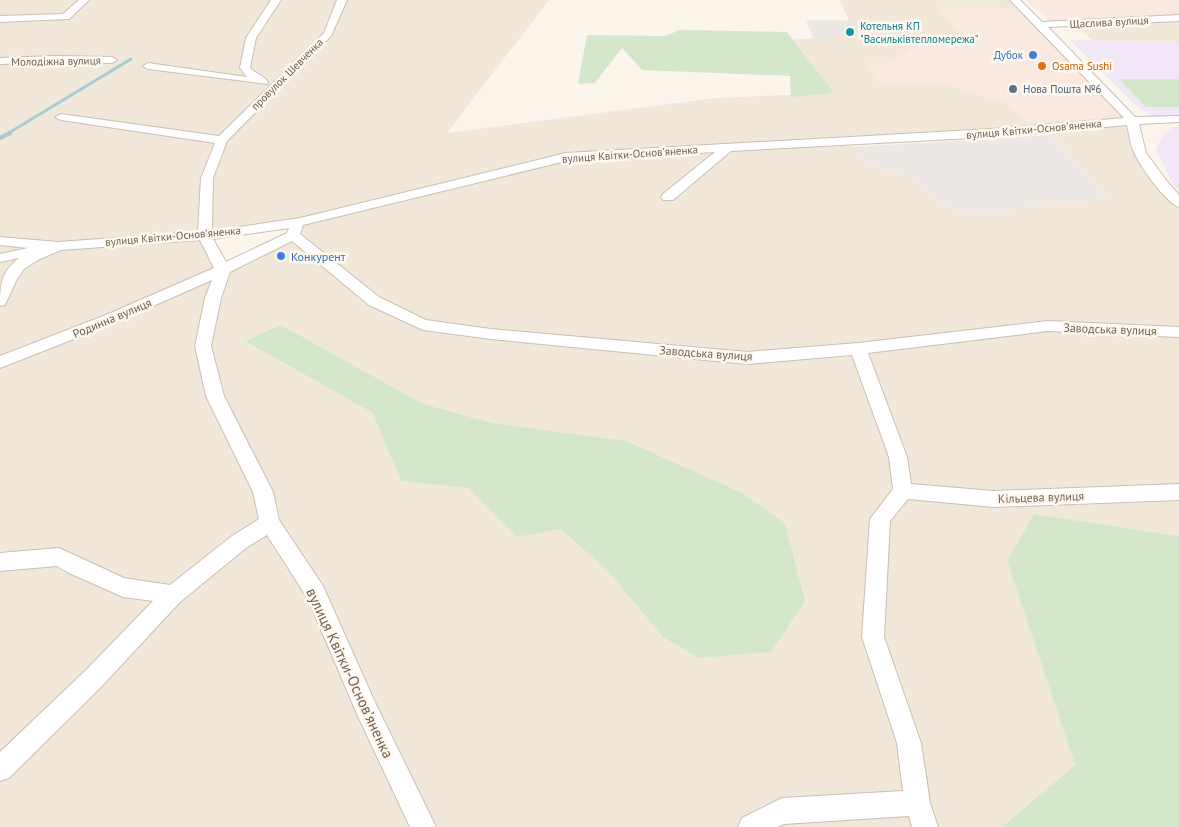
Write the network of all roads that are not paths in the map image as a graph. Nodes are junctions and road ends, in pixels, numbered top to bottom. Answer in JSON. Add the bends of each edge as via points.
{"nodes":[{"id":1,"x":84,"y":0,"type":"edge"},
{"id":2,"x":276,"y":0,"type":"edge"},
{"id":3,"x":342,"y":0,"type":"edge"},
{"id":4,"x":1015,"y":0,"type":"edge"},
{"id":5,"x":1179,"y":18,"type":"edge"},
{"id":6,"x":0,"y":19,"type":"edge"},
{"id":7,"x":1040,"y":25,"type":"junction"},
{"id":8,"x":112,"y":60,"type":"dead end"},
{"id":9,"x":0,"y":62,"type":"edge"},
{"id":10,"x":148,"y":66,"type":"dead end"},
{"id":11,"x":268,"y":85,"type":"junction"},
{"id":12,"x":61,"y":118,"type":"dead end"},
{"id":13,"x":1179,"y":119,"type":"edge"},
{"id":14,"x":1132,"y":121,"type":"junction"},
{"id":15,"x":222,"y":140,"type":"junction"},
{"id":16,"x":728,"y":148,"type":"junction"},
{"id":17,"x":668,"y":197,"type":"dead end"},
{"id":18,"x":1179,"y":203,"type":"edge"},
{"id":19,"x":296,"y":228,"type":"junction"},
{"id":20,"x":204,"y":236,"type":"junction"},
{"id":21,"x":0,"y":241,"type":"edge"},
{"id":22,"x":58,"y":246,"type":"junction"},
{"id":23,"x":0,"y":258,"type":"edge"},
{"id":24,"x":223,"y":270,"type":"junction"},
{"id":25,"x":0,"y":302,"type":"edge"},
{"id":26,"x":1179,"y":332,"type":"edge"},
{"id":27,"x":858,"y":349,"type":"junction"},
{"id":28,"x":0,"y":362,"type":"edge"},
{"id":29,"x":903,"y":491,"type":"junction"},
{"id":30,"x":1179,"y":492,"type":"edge"},
{"id":31,"x":270,"y":523,"type":"junction"},
{"id":32,"x":0,"y":562,"type":"edge"},
{"id":33,"x":173,"y":595,"type":"junction"},
{"id":34,"x":0,"y":769,"type":"edge"},
{"id":35,"x":917,"y":803,"type":"junction"},
{"id":36,"x":423,"y":827,"type":"edge"},
{"id":37,"x":751,"y":827,"type":"edge"},
{"id":38,"x":925,"y":827,"type":"edge"}],
"edges":[{"from":1,"to":6,"type":"street","via":[[66,17]]},
{"from":2,"to":11,"type":"street","via":[[252,38],[245,68]]},
{"from":3,"to":11,"type":"street","name":"провулок Шевченка","via":[[328,34]]},
{"from":4,"to":7,"type":"street","name":"Щаслива вулиця"},
{"from":5,"to":7,"type":"street","name":"Щаслива вулиця"},
{"from":7,"to":14,"type":"street","name":"Щаслива вулиця"},
{"from":8,"to":9,"type":"street","name":"Молодіжна вулиця"},
{"from":10,"to":11,"type":"street","name":"провулок Шевченка"},
{"from":11,"to":15,"type":"street","name":"провулок Шевченка"},
{"from":12,"to":15,"type":"street"},
{"from":13,"to":14,"type":"street","name":"вулиця Квітки-Основʼяненка"},
{"from":14,"to":16,"type":"street","name":"вулиця Квітки-Основʼяненка","via":[[1008,132]]},
{"from":14,"to":18,"type":"street","name":"Щаслива вулиця","via":[[1140,153]]},
{"from":15,"to":20,"type":"street","name":"провулок Шевченка","via":[[207,178]]},
{"from":16,"to":17,"type":"street"},
{"from":16,"to":19,"type":"street","name":"вулиця Квітки-Основʼяненка","via":[[566,157]]},
{"from":19,"to":20,"type":"street","name":"вулиця Квітки-Основʼяненка"},
{"from":19,"to":24,"type":"street","name":"Родинна вулиця"},
{"from":19,"to":27,"type":"street","name":"Заводська вулиця","via":[[374,301],[422,325],[747,358]]},
{"from":20,"to":22,"type":"street","name":"вулиця Квітки-Основʼяненка"},
{"from":20,"to":24,"type":"street"},
{"from":21,"to":22,"type":"street","name":"вулиця Квітки-Основʼяненка"},
{"from":22,"to":23,"type":"street","name":"вулиця Квітки-Основʼяненка"},
{"from":22,"to":25,"type":"street","via":[[18,265]]},
{"from":24,"to":28,"type":"street","name":"Родинна вулиця","via":[[76,334]]},
{"from":24,"to":31,"type":"street","name":"вулиця Квітки-Основʼяненка","via":[[213,298],[203,346],[215,396],[262,492]]},
{"from":26,"to":27,"type":"street","name":"Заводська вулиця","via":[[1048,326]]},
{"from":27,"to":29,"type":"street","via":[[898,457]]},
{"from":29,"to":30,"type":"street","name":"Кільцева вулиця","via":[[994,499]]},
{"from":29,"to":35,"type":"street","via":[[880,519],[873,637],[908,743]]},
{"from":31,"to":33,"type":"street","via":[[239,542]]},
{"from":31,"to":36,"type":"street","name":"вулиця Квітки-Основʼяненка","via":[[316,593]]},
{"from":32,"to":33,"type":"street","via":[[59,557],[123,587]]},
{"from":33,"to":34,"type":"street"},
{"from":35,"to":37,"type":"street","via":[[782,811]]},
{"from":35,"to":38,"type":"street"}]}
